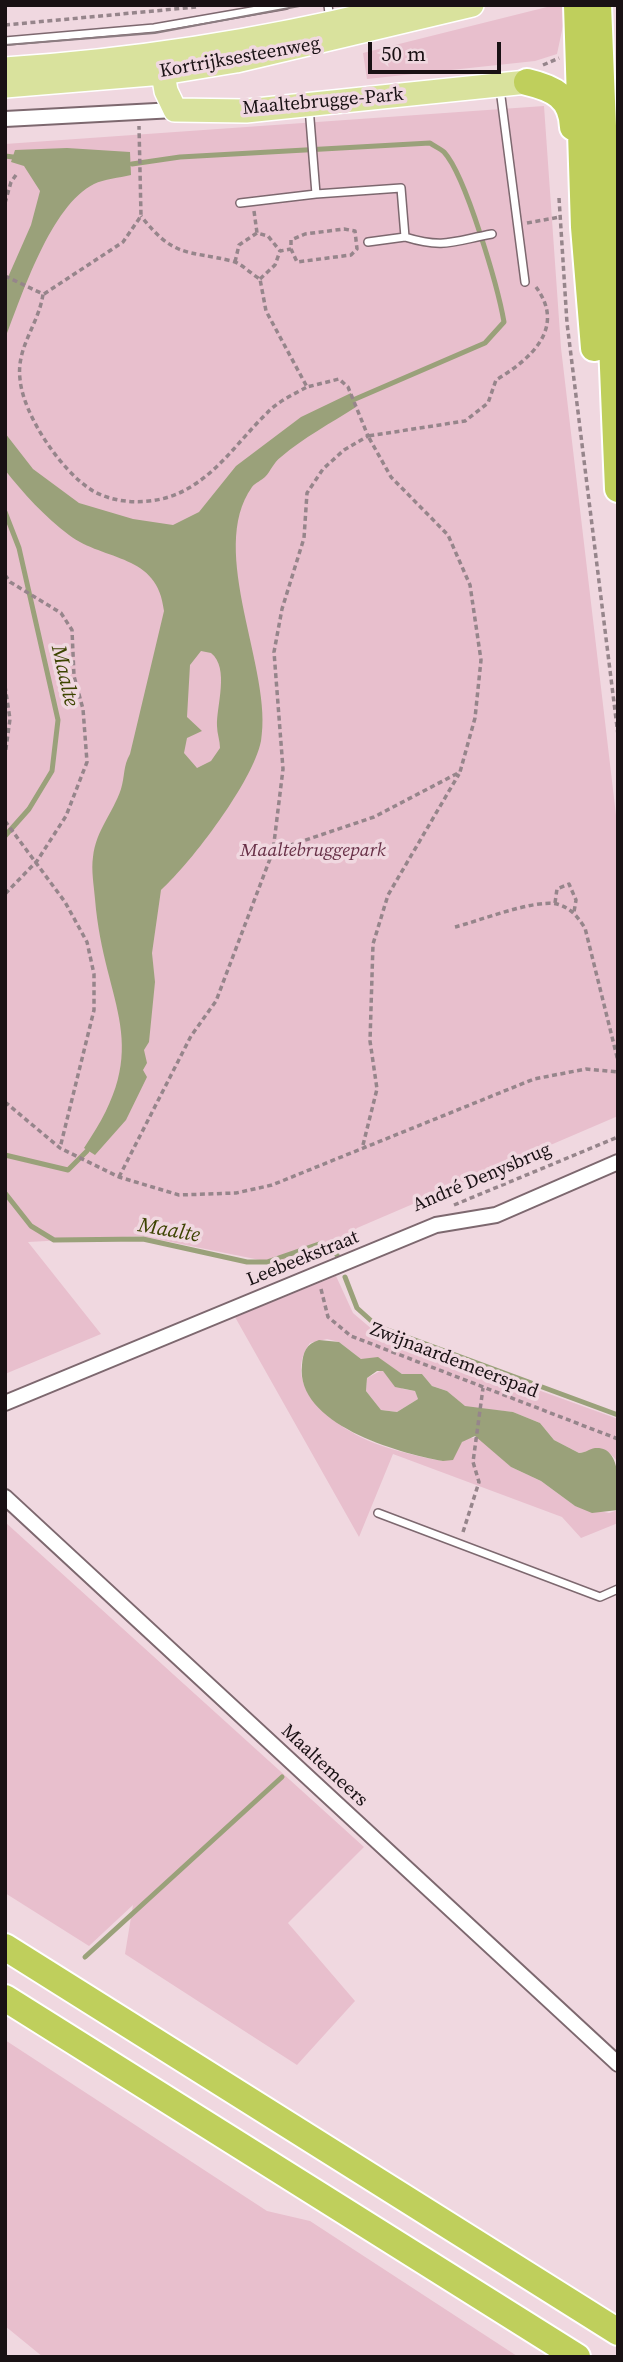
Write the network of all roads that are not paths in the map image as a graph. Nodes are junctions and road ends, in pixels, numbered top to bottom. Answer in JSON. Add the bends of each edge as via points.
{"nodes":[{"id":1,"x":286,"y":5,"type":"edge"},
{"id":2,"x":407,"y":5,"type":"edge"},
{"id":3,"x":472,"y":5,"type":"edge"},
{"id":4,"x":577,"y":5,"type":"edge"},
{"id":5,"x":598,"y":5,"type":"edge"},
{"id":6,"x":329,"y":15,"type":"edge"},
{"id":7,"x":5,"y":41,"type":"edge"},
{"id":8,"x":588,"y":42,"type":"junction"},
{"id":9,"x":162,"y":64,"type":"junction"},
{"id":10,"x":5,"y":69,"type":"edge"},
{"id":11,"x":527,"y":82,"type":"junction"},
{"id":12,"x":500,"y":84,"type":"junction"},
{"id":13,"x":5,"y":86,"type":"edge"},
{"id":14,"x":309,"y":106,"type":"junction"},
{"id":15,"x":175,"y":110,"type":"junction"},
{"id":16,"x":5,"y":118,"type":"edge"},
{"id":17,"x":582,"y":161,"type":"junction"},
{"id":18,"x":316,"y":194,"type":"junction"},
{"id":19,"x":240,"y":203,"type":"dead end"},
{"id":20,"x":490,"y":235,"type":"dead end"},
{"id":21,"x":405,"y":237,"type":"junction"},
{"id":22,"x":368,"y":242,"type":"dead end"},
{"id":23,"x":525,"y":282,"type":"road end"},
{"id":24,"x":613,"y":416,"type":"junction"},
{"id":25,"x":618,"y":489,"type":"edge"},
{"id":26,"x":618,"y":1163,"type":"edge"},
{"id":27,"x":5,"y":1403,"type":"edge"},
{"id":28,"x":5,"y":1497,"type":"edge"},
{"id":29,"x":378,"y":1513,"type":"dead end"},
{"id":30,"x":618,"y":1589,"type":"edge"},
{"id":31,"x":5,"y":1947,"type":"edge"},
{"id":32,"x":5,"y":1998,"type":"edge"},
{"id":33,"x":618,"y":2064,"type":"edge"},
{"id":34,"x":618,"y":2332,"type":"edge"},
{"id":35,"x":577,"y":2357,"type":"edge"}],
"edges":[{"from":1,"to":7,"type":"lane","via":[[154,28]]},
{"from":2,"to":6,"type":"main road","name":"Kortrijksesteenweg"},
{"from":3,"to":9,"type":"main road","name":"Kortrijksesteenweg","via":[[284,52]]},
{"from":4,"to":8,"type":"highway"},
{"from":5,"to":8,"type":"highway"},
{"from":6,"to":9,"type":"main road","name":"Kortrijksesteenweg"},
{"from":8,"to":11,"type":"highway","via":[[559,68]]},
{"from":8,"to":17,"type":"highway"},
{"from":8,"to":24,"type":"highway"},
{"from":9,"to":10,"type":"main road","name":"Kortrijksesteenweg"},
{"from":9,"to":13,"type":"main road","name":"Kortrijksesteenweg"},
{"from":9,"to":15,"type":"main road"},
{"from":11,"to":12,"type":"main road","name":"Maaltebrugge-Park"},
{"from":11,"to":17,"type":"highway","via":[[564,97]]},
{"from":12,"to":14,"type":"main road","name":"Maaltebrugge-Park"},
{"from":12,"to":23,"type":"lane"},
{"from":14,"to":15,"type":"main road","name":"Maaltebrugge-Park"},
{"from":14,"to":18,"type":"lane"},
{"from":15,"to":16,"type":"street","name":"Kortrijksesteenweg"},
{"from":17,"to":24,"type":"highway","via":[[587,278],[600,406]]},
{"from":18,"to":19,"type":"lane"},
{"from":18,"to":21,"type":"lane","via":[[401,188]]},
{"from":20,"to":21,"type":"lane","via":[[446,245]]},
{"from":21,"to":22,"type":"lane"},
{"from":24,"to":25,"type":"highway"},
{"from":26,"to":27,"type":"street","name":"Leebeekstraat","via":[[496,1215],[436,1225]]},
{"from":28,"to":33,"type":"street","name":"Maaltemeers"},
{"from":29,"to":30,"type":"lane","via":[[600,1597]]},
{"from":31,"to":34,"type":"highway"},
{"from":32,"to":35,"type":"highway"}]}
